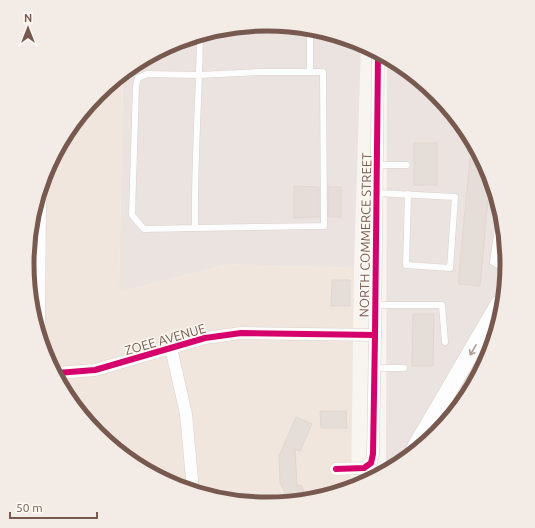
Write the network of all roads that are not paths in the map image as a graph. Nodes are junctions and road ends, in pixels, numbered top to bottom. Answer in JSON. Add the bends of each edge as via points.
{"nodes":[{"id":1,"x":310,"y":35,"type":"edge"},
{"id":2,"x":200,"y":41,"type":"edge"},
{"id":3,"x":378,"y":59,"type":"edge"},
{"id":4,"x":310,"y":72,"type":"junction"},
{"id":5,"x":199,"y":75,"type":"junction"},
{"id":6,"x":377,"y":165,"type":"junction"},
{"id":7,"x":407,"y":165,"type":"dead end"},
{"id":8,"x":377,"y":193,"type":"junction"},
{"id":9,"x":408,"y":194,"type":"junction"},
{"id":10,"x":194,"y":228,"type":"junction"},
{"id":11,"x":498,"y":229,"type":"edge"},
{"id":12,"x":37,"y":230,"type":"edge"},
{"id":13,"x":35,"y":242,"type":"edge"},
{"id":14,"x":35,"y":248,"type":"edge"},
{"id":15,"x":500,"y":248,"type":"edge"},
{"id":16,"x":493,"y":262,"type":"junction"},
{"id":17,"x":500,"y":266,"type":"edge"},
{"id":18,"x":38,"y":304,"type":"edge"},
{"id":19,"x":376,"y":305,"type":"junction"},
{"id":20,"x":495,"y":312,"type":"edge"},
{"id":21,"x":375,"y":335,"type":"junction"},
{"id":22,"x":445,"y":342,"type":"dead end"},
{"id":23,"x":171,"y":348,"type":"junction"},
{"id":24,"x":375,"y":368,"type":"junction"},
{"id":25,"x":404,"y":368,"type":"dead end"},
{"id":26,"x":62,"y":373,"type":"edge"},
{"id":27,"x":420,"y":440,"type":"edge"},
{"id":28,"x":336,"y":470,"type":"dead end"},
{"id":29,"x":192,"y":485,"type":"edge"}],
"edges":[{"from":1,"to":4,"type":"lane"},
{"from":2,"to":5,"type":"lane"},
{"from":3,"to":6,"type":"street","name":"NORTH COMMERCE STREET"},
{"from":4,"to":5,"type":"lane"},
{"from":4,"to":10,"type":"lane","via":[[324,72],[324,226]]},
{"from":5,"to":10,"type":"lane"},
{"from":5,"to":10,"type":"lane","via":[[147,74],[138,78],[136,86],[132,215],[144,229]]},
{"from":6,"to":7,"type":"lane"},
{"from":6,"to":8,"type":"street","name":"NORTH COMMERCE STREET"},
{"from":8,"to":9,"type":"lane"},
{"from":8,"to":19,"type":"street","name":"NORTH COMMERCE STREET"},
{"from":9,"to":9,"type":"lane","via":[[455,197],[450,268],[406,265]]},
{"from":11,"to":16,"type":"lane"},
{"from":12,"to":13,"type":"street"},
{"from":14,"to":18,"type":"street"},
{"from":15,"to":16,"type":"lane"},
{"from":16,"to":17,"type":"lane"},
{"from":19,"to":21,"type":"street","name":"NORTH COMMERCE STREET"},
{"from":19,"to":22,"type":"lane","via":[[442,305]]},
{"from":20,"to":27,"type":"main road","one_way":true},
{"from":21,"to":23,"type":"street","name":"ZOEE AVENUE","via":[[241,333],[205,338]]},
{"from":21,"to":24,"type":"street","name":"NORTH COMMERCE STREET"},
{"from":23,"to":26,"type":"street","name":"ZOEE AVENUE","via":[[95,370]]},
{"from":23,"to":29,"type":"street","via":[[186,414]]},
{"from":24,"to":25,"type":"lane"},
{"from":24,"to":28,"type":"street","name":"NORTH COMMERCE STREET","via":[[371,463],[364,468]]}]}
